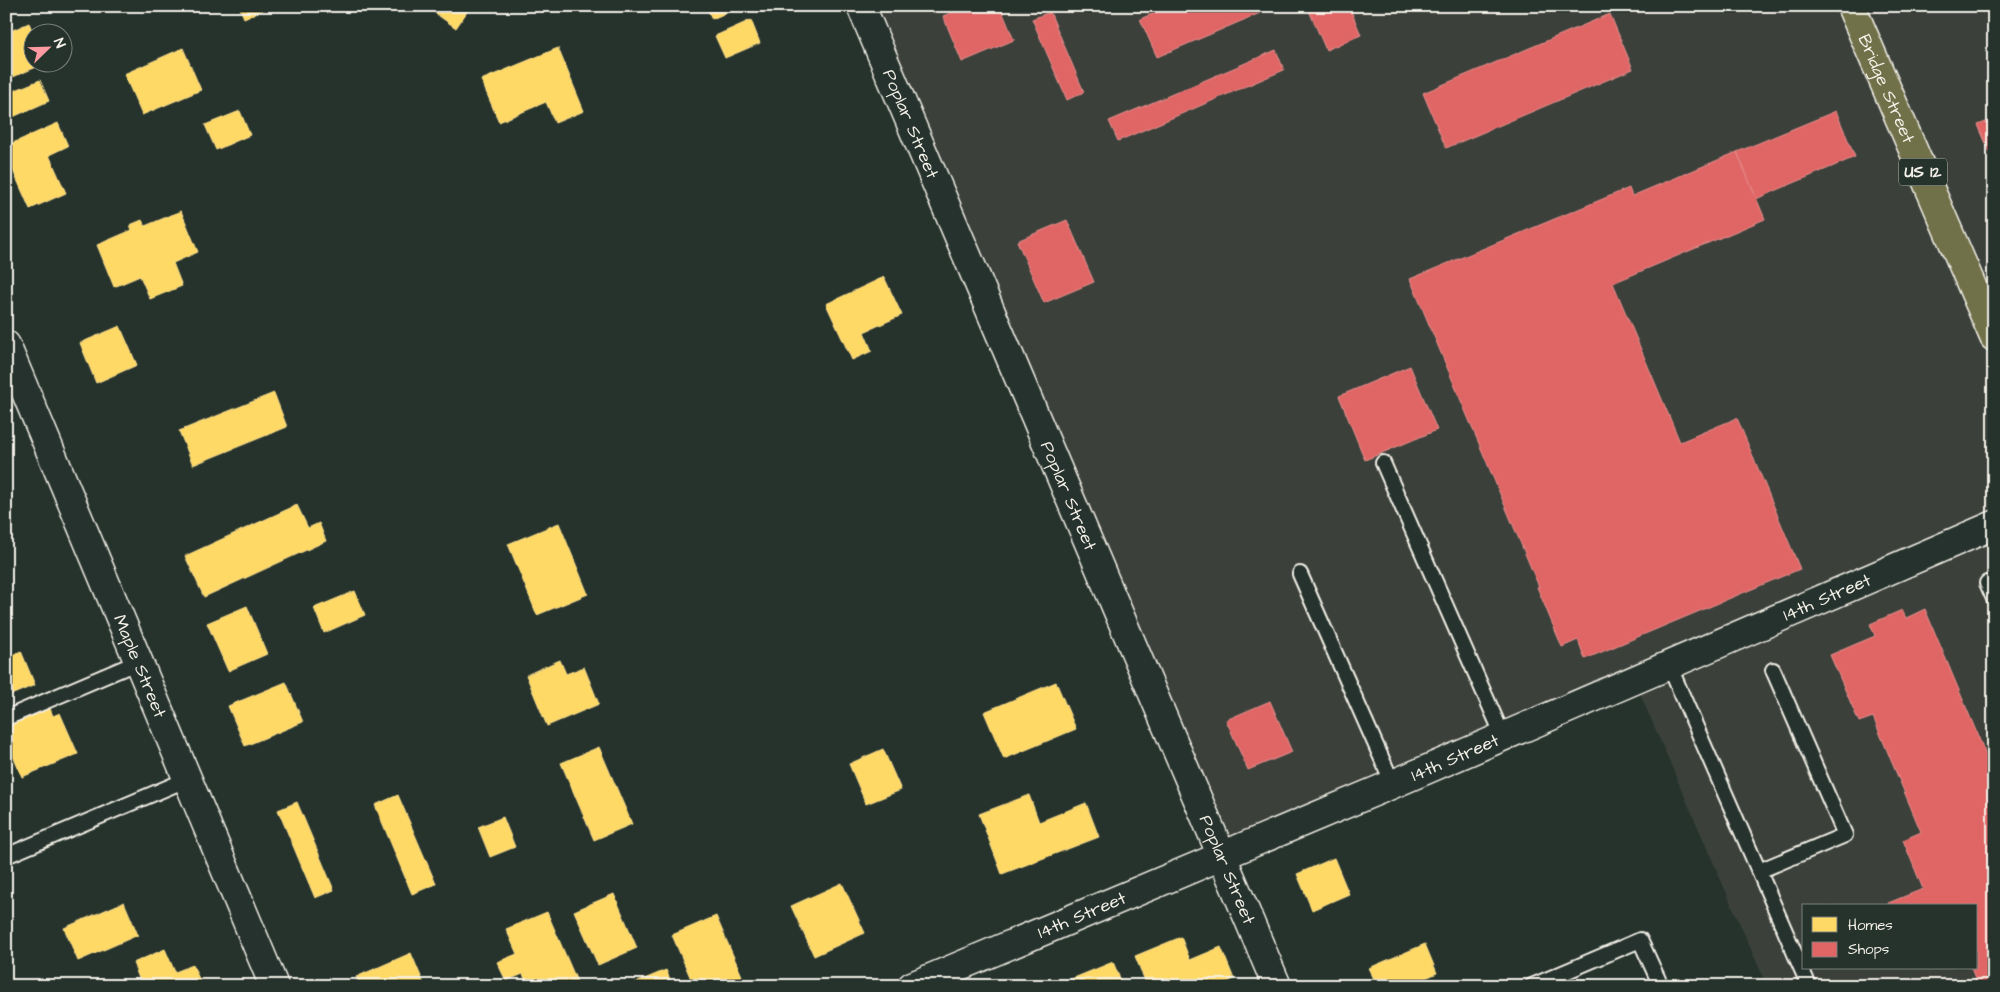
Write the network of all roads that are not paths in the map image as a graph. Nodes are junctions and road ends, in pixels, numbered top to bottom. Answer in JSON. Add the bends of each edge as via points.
{"nodes":[{"id":1,"x":861,"y":6,"type":"edge"},
{"id":2,"x":1852,"y":6,"type":"edge"},
{"id":3,"x":1994,"y":337,"type":"edge"},
{"id":4,"x":6,"y":345,"type":"edge"},
{"id":5,"x":1383,"y":463,"type":"dead end"},
{"id":6,"x":1994,"y":525,"type":"edge"},
{"id":7,"x":1300,"y":574,"type":"dead end"},
{"id":8,"x":1987,"y":583,"type":"dead end"},
{"id":9,"x":1994,"y":599,"type":"edge"},
{"id":10,"x":138,"y":662,"type":"junction"},
{"id":11,"x":1669,"y":665,"type":"junction"},
{"id":12,"x":1773,"y":670,"type":"dead end"},
{"id":13,"x":6,"y":718,"type":"edge"},
{"id":14,"x":1503,"y":736,"type":"junction"},
{"id":15,"x":188,"y":779,"type":"junction"},
{"id":16,"x":1393,"y":784,"type":"junction"},
{"id":17,"x":1220,"y":855,"type":"junction"},
{"id":18,"x":6,"y":856,"type":"edge"},
{"id":19,"x":1759,"y":872,"type":"junction"},
{"id":20,"x":274,"y":986,"type":"edge"},
{"id":21,"x":912,"y":986,"type":"edge"},
{"id":22,"x":1276,"y":986,"type":"edge"},
{"id":23,"x":1532,"y":986,"type":"edge"},
{"id":24,"x":1660,"y":986,"type":"edge"},
{"id":25,"x":1809,"y":986,"type":"edge"}],
"edges":[{"from":1,"to":17,"type":"street","name":"Poplar Street"},
{"from":2,"to":3,"type":"highway","name":"Bridge Street","number":"US 12"},
{"from":4,"to":10,"type":"street","name":"Maple Street"},
{"from":5,"to":14,"type":"lane"},
{"from":6,"to":11,"type":"street","name":"14th Street"},
{"from":7,"to":16,"type":"lane"},
{"from":8,"to":9,"type":"lane"},
{"from":10,"to":13,"type":"lane"},
{"from":10,"to":15,"type":"street","name":"Maple Street"},
{"from":11,"to":14,"type":"street","name":"14th Street"},
{"from":11,"to":19,"type":"lane"},
{"from":12,"to":19,"type":"lane","via":[[1845,836]]},
{"from":14,"to":16,"type":"street","name":"14th Street"},
{"from":15,"to":18,"type":"lane"},
{"from":15,"to":20,"type":"street","name":"Maple Street"},
{"from":16,"to":17,"type":"street","name":"14th Street"},
{"from":17,"to":21,"type":"street","name":"14th Street"},
{"from":17,"to":22,"type":"street","name":"Poplar Street"},
{"from":19,"to":25,"type":"lane"},
{"from":23,"to":24,"type":"lane","via":[[1640,940]]}]}
